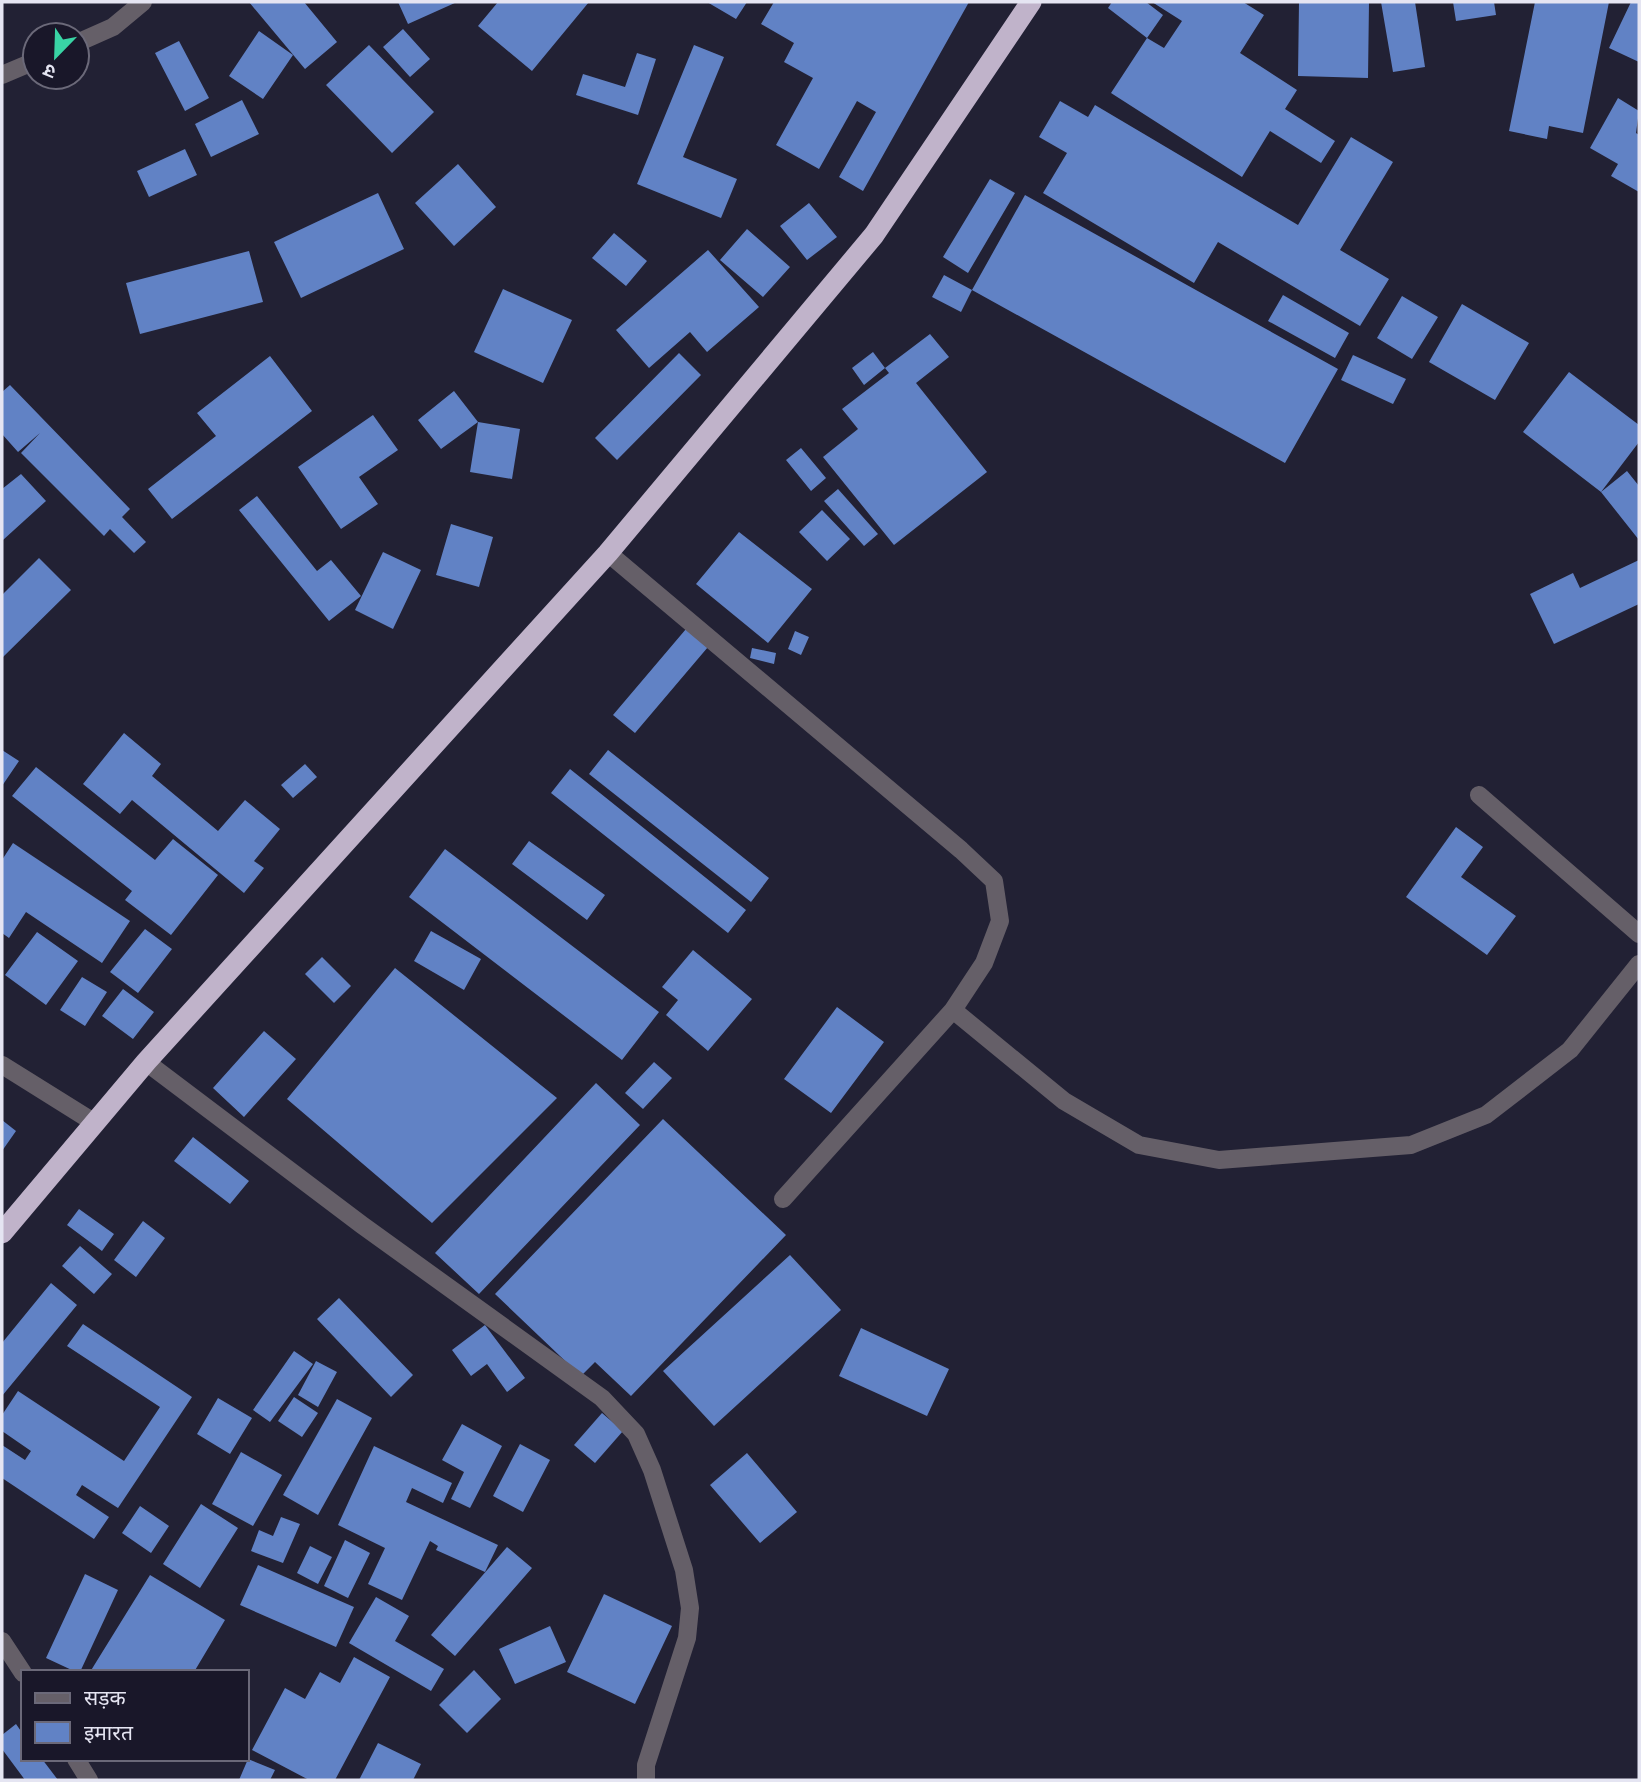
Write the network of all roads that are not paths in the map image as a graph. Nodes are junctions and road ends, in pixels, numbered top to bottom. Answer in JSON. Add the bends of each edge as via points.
{"nodes":[{"id":1,"x":143,"y":2,"type":"edge"},
{"id":2,"x":1031,"y":2,"type":"edge"},
{"id":3,"x":91,"y":37,"type":"edge"},
{"id":4,"x":21,"y":67,"type":"edge"},
{"id":5,"x":2,"y":75,"type":"edge"},
{"id":6,"x":608,"y":553,"type":"junction"},
{"id":7,"x":1479,"y":794,"type":"dead end"},
{"id":8,"x":1639,"y":934,"type":"edge"},
{"id":9,"x":1639,"y":964,"type":"edge"},
{"id":10,"x":953,"y":1010,"type":"junction"},
{"id":11,"x":146,"y":1062,"type":"junction"},
{"id":12,"x":2,"y":1065,"type":"edge"},
{"id":13,"x":94,"y":1123,"type":"junction"},
{"id":14,"x":783,"y":1199,"type":"dead end"},
{"id":15,"x":2,"y":1233,"type":"edge"},
{"id":16,"x":2,"y":1641,"type":"edge"},
{"id":17,"x":21,"y":1670,"type":"edge"},
{"id":18,"x":77,"y":1761,"type":"edge"},
{"id":19,"x":89,"y":1780,"type":"edge"},
{"id":20,"x":646,"y":1780,"type":"edge"}],
"edges":[{"from":1,"to":3,"type":"street","via":[[113,27]]},
{"from":2,"to":6,"type":"highway","via":[[874,234]]},
{"from":4,"to":5,"type":"street"},
{"from":6,"to":10,"type":"street","via":[[994,881],[1000,921],[984,963]]},
{"from":6,"to":11,"type":"highway"},
{"from":7,"to":8,"type":"street"},
{"from":9,"to":10,"type":"street","via":[[1570,1050],[1486,1115],[1411,1145],[1219,1160],[1139,1145],[1064,1101]]},
{"from":10,"to":14,"type":"street"},
{"from":11,"to":13,"type":"highway"},
{"from":11,"to":20,"type":"street","via":[[602,1398],[636,1434],[684,1570],[690,1608],[687,1638],[646,1765]]},
{"from":12,"to":13,"type":"street"},
{"from":13,"to":15,"type":"highway"},
{"from":16,"to":17,"type":"street"},
{"from":18,"to":19,"type":"street"}]}
